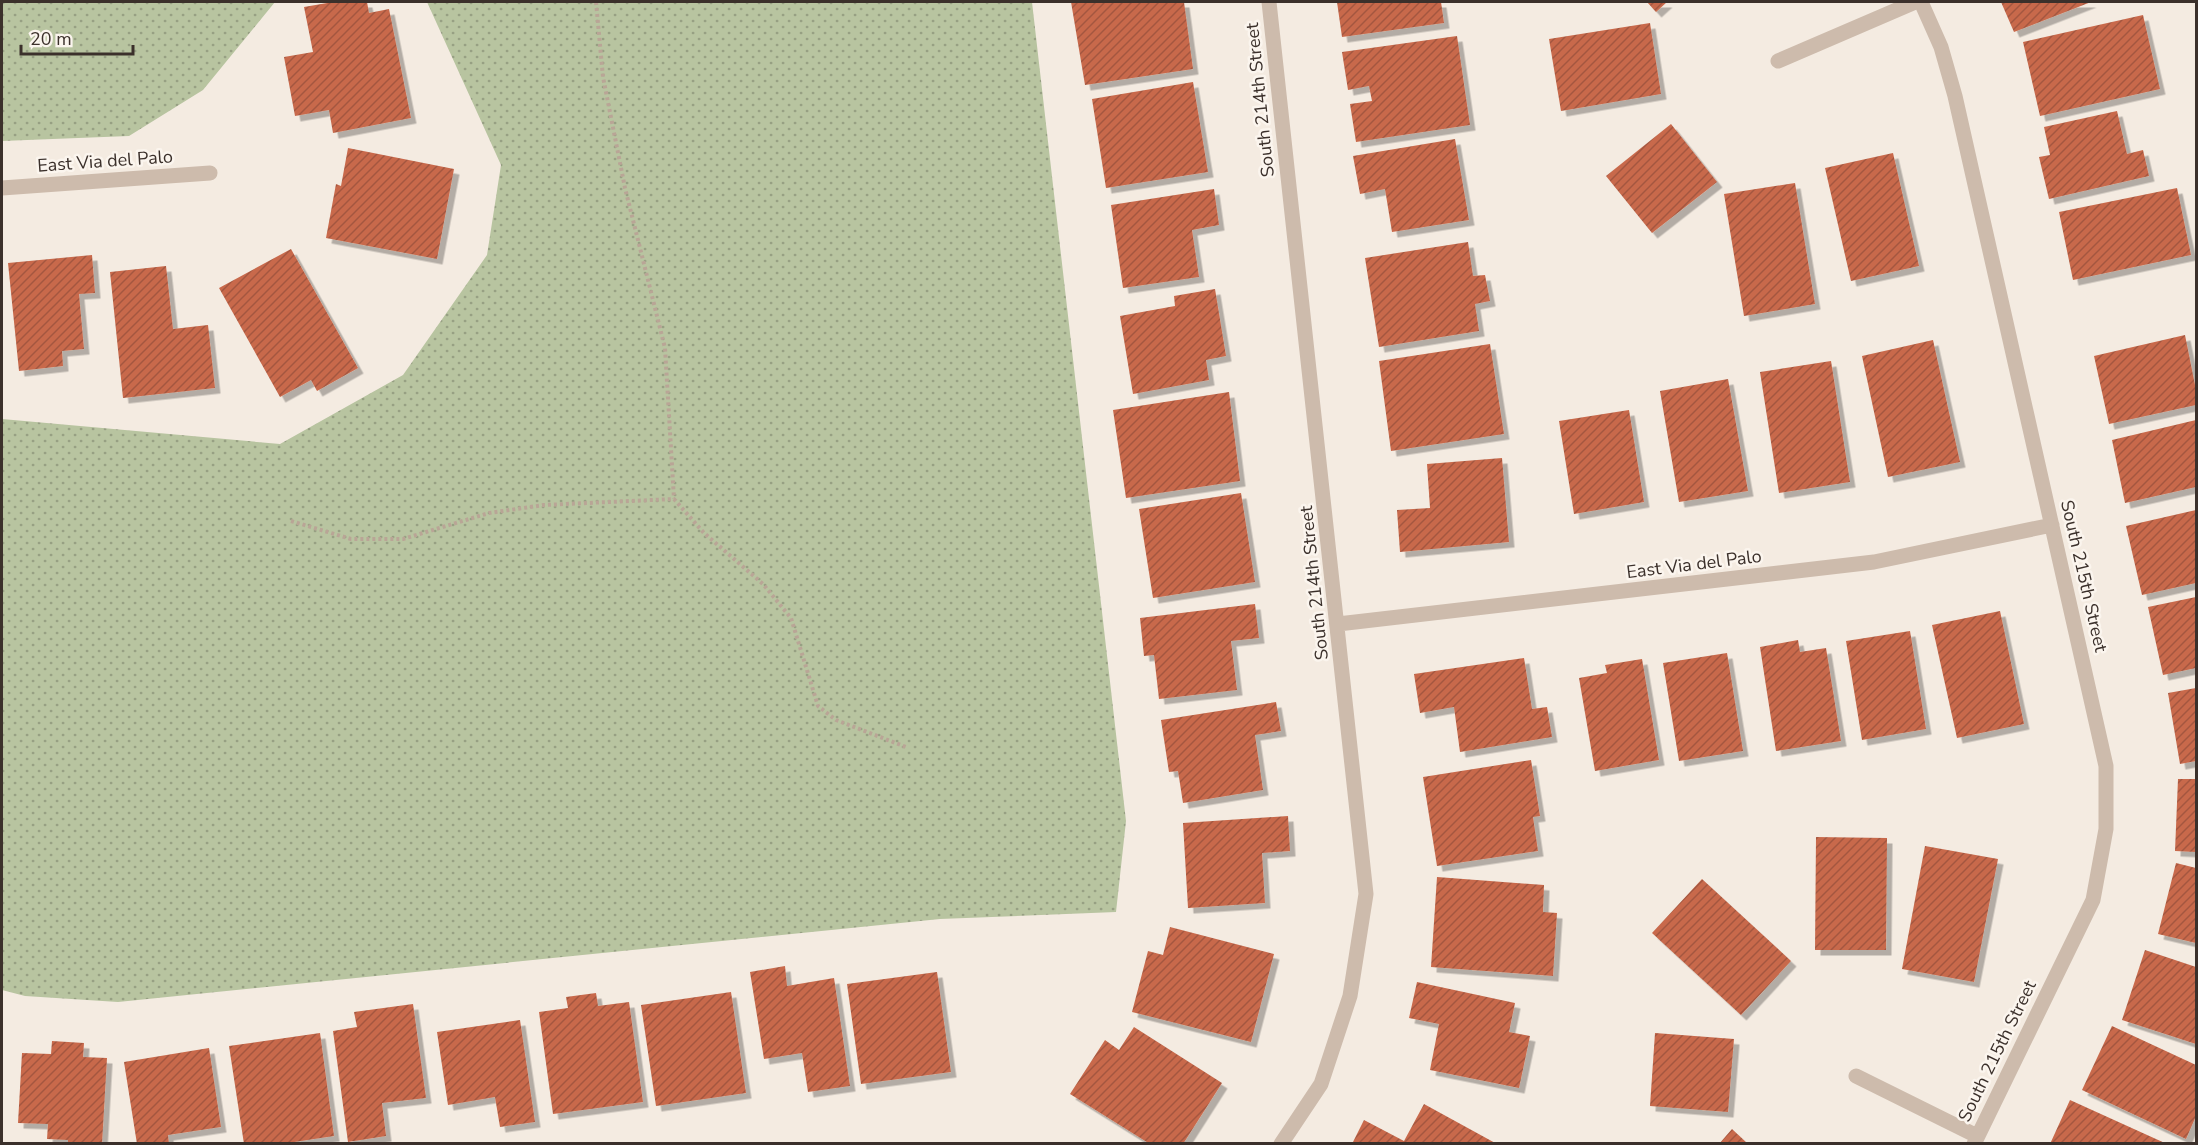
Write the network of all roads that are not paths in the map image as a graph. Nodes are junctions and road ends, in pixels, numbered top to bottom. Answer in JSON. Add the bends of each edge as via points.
{"nodes":[{"id":1,"x":1269,"y":2,"type":"edge"},
{"id":2,"x":1915,"y":2,"type":"edge"},
{"id":3,"x":1921,"y":2,"type":"edge"},
{"id":4,"x":1778,"y":61,"type":"dead end"},
{"id":5,"x":210,"y":173,"type":"dead end"},
{"id":6,"x":2,"y":188,"type":"edge"},
{"id":7,"x":2052,"y":525,"type":"junction"},
{"id":8,"x":1338,"y":624,"type":"junction"},
{"id":9,"x":1856,"y":1076,"type":"dead end"},
{"id":10,"x":1976,"y":1140,"type":"edge"},
{"id":11,"x":1281,"y":1143,"type":"edge"}],
"edges":[{"from":1,"to":8,"type":"street","name":"South 214th Street"},
{"from":2,"to":4,"type":"street"},
{"from":3,"to":7,"type":"street","name":"South 215th Street","via":[[1941,47],[1955,96]]},
{"from":5,"to":6,"type":"street","name":"East Via del Palo"},
{"from":7,"to":8,"type":"street","name":"East Via del Palo","via":[[1874,562]]},
{"from":7,"to":10,"type":"street","name":"South 215th Street","via":[[2106,766],[2106,829],[2093,900]]},
{"from":8,"to":11,"type":"street","name":"South 214th Street","via":[[1366,894],[1350,996],[1321,1084]]},
{"from":9,"to":10,"type":"street"}]}
